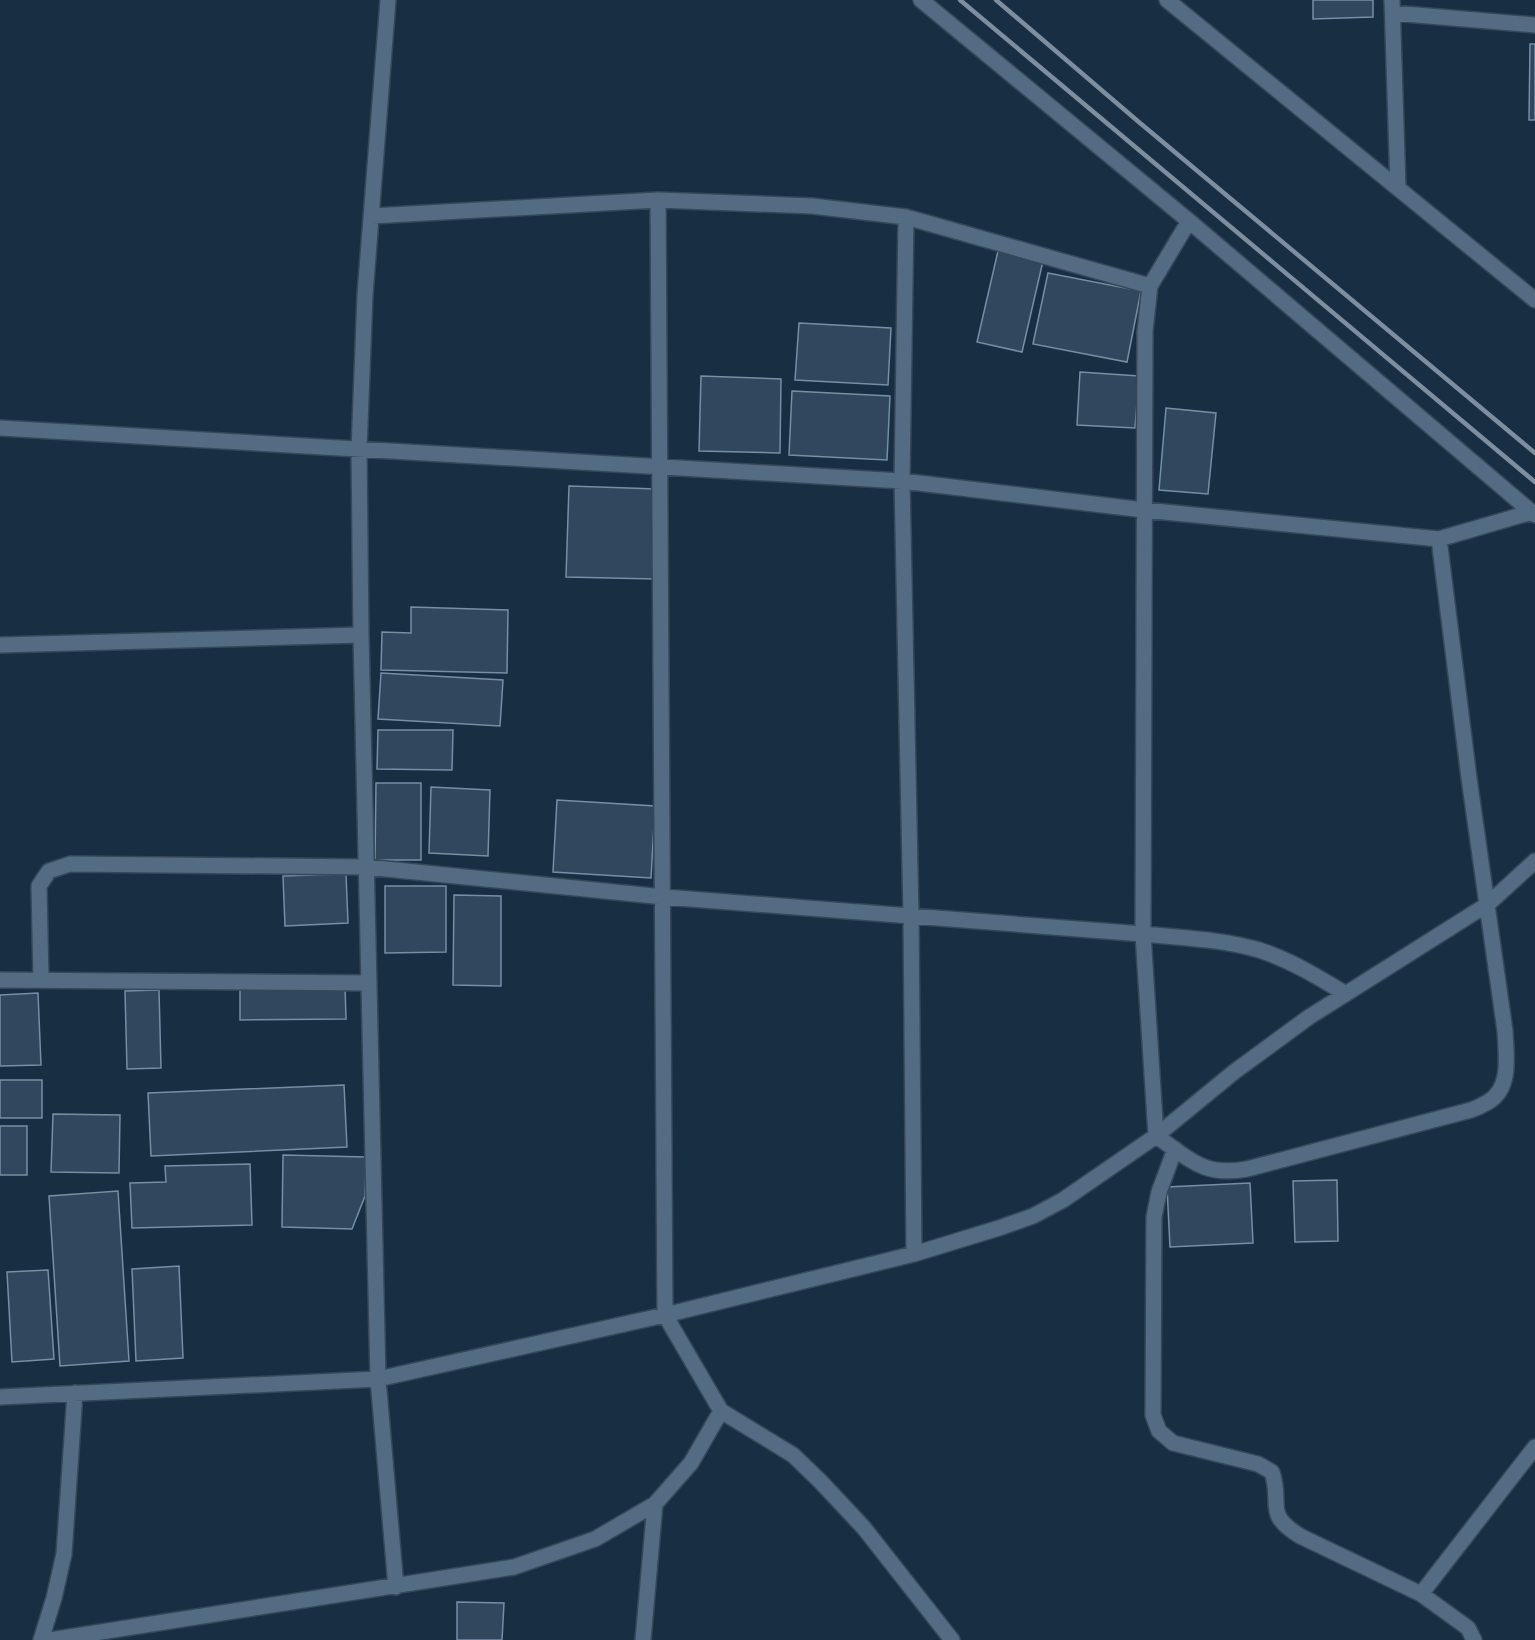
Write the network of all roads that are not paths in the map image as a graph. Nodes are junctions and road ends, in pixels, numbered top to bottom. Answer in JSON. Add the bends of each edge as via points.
{"nodes":[{"id":1,"x":388,"y":0,"type":"edge"},
{"id":2,"x":921,"y":0,"type":"edge"},
{"id":3,"x":1167,"y":0,"type":"edge"},
{"id":4,"x":1393,"y":7,"type":"edge"},
{"id":5,"x":1535,"y":25,"type":"edge"},
{"id":6,"x":1398,"y":188,"type":"junction"},
{"id":7,"x":658,"y":200,"type":"junction"},
{"id":8,"x":372,"y":216,"type":"junction"},
{"id":9,"x":906,"y":217,"type":"junction"},
{"id":10,"x":1189,"y":221,"type":"junction"},
{"id":11,"x":1150,"y":286,"type":"junction"},
{"id":12,"x":1535,"y":300,"type":"edge"},
{"id":13,"x":0,"y":428,"type":"edge"},
{"id":14,"x":359,"y":450,"type":"junction"},
{"id":15,"x":661,"y":466,"type":"junction"},
{"id":16,"x":902,"y":481,"type":"junction"},
{"id":17,"x":1144,"y":510,"type":"junction"},
{"id":18,"x":1534,"y":514,"type":"edge"},
{"id":19,"x":1439,"y":539,"type":"junction"},
{"id":20,"x":361,"y":635,"type":"junction"},
{"id":21,"x":0,"y":645,"type":"edge"},
{"id":22,"x":1535,"y":861,"type":"edge"},
{"id":23,"x":366,"y":867,"type":"junction"},
{"id":24,"x":664,"y":897,"type":"junction"},
{"id":25,"x":1488,"y":904,"type":"junction"},
{"id":26,"x":911,"y":917,"type":"junction"},
{"id":27,"x":1143,"y":934,"type":"junction"},
{"id":28,"x":0,"y":980,"type":"edge"},
{"id":29,"x":41,"y":980,"type":"junction"},
{"id":30,"x":369,"y":983,"type":"junction"},
{"id":31,"x":1346,"y":994,"type":"junction"},
{"id":32,"x":1156,"y":1136,"type":"junction"},
{"id":33,"x":1175,"y":1149,"type":"junction"},
{"id":34,"x":914,"y":1254,"type":"junction"},
{"id":35,"x":665,"y":1315,"type":"junction"},
{"id":36,"x":378,"y":1379,"type":"junction"},
{"id":37,"x":75,"y":1393,"type":"junction"},
{"id":38,"x":0,"y":1397,"type":"edge"},
{"id":39,"x":721,"y":1411,"type":"junction"},
{"id":40,"x":1535,"y":1447,"type":"edge"},
{"id":41,"x":655,"y":1504,"type":"junction"},
{"id":42,"x":396,"y":1587,"type":"junction"},
{"id":43,"x":1421,"y":1594,"type":"junction"},
{"id":44,"x":41,"y":1640,"type":"edge"},
{"id":45,"x":50,"y":1640,"type":"edge"},
{"id":46,"x":644,"y":1640,"type":"edge"},
{"id":47,"x":952,"y":1640,"type":"edge"},
{"id":48,"x":1474,"y":1640,"type":"edge"}],
"edges":[{"from":1,"to":8,"type":"street"},
{"from":2,"to":10,"type":"street"},
{"from":3,"to":6,"type":"street"},
{"from":4,"to":5,"type":"street"},
{"from":4,"to":6,"type":"street"},
{"from":6,"to":12,"type":"street"},
{"from":7,"to":8,"type":"street"},
{"from":7,"to":9,"type":"street","via":[[812,206]]},
{"from":7,"to":15,"type":"street"},
{"from":8,"to":14,"type":"street"},
{"from":9,"to":11,"type":"street"},
{"from":9,"to":16,"type":"street"},
{"from":10,"to":11,"type":"street"},
{"from":10,"to":18,"type":"street"},
{"from":11,"to":17,"type":"street","via":[[1145,331]]},
{"from":13,"to":14,"type":"street"},
{"from":14,"to":15,"type":"street"},
{"from":14,"to":20,"type":"street"},
{"from":15,"to":16,"type":"street"},
{"from":15,"to":24,"type":"street"},
{"from":16,"to":17,"type":"street"},
{"from":16,"to":26,"type":"street"},
{"from":17,"to":19,"type":"street"},
{"from":17,"to":27,"type":"street"},
{"from":18,"to":19,"type":"street"},
{"from":19,"to":25,"type":"street"},
{"from":20,"to":21,"type":"street"},
{"from":20,"to":23,"type":"street"},
{"from":22,"to":25,"type":"street"},
{"from":23,"to":24,"type":"street"},
{"from":23,"to":29,"type":"street","via":[[70,864],[49,871],[39,886]]},
{"from":23,"to":30,"type":"street"},
{"from":24,"to":26,"type":"street"},
{"from":24,"to":35,"type":"street"},
{"from":25,"to":31,"type":"street"},
{"from":25,"to":33,"type":"street","via":[[1507,1065],[1503,1086],[1490,1101],[1471,1110],[1231,1172],[1199,1167]]},
{"from":26,"to":27,"type":"street"},
{"from":26,"to":34,"type":"street"},
{"from":27,"to":31,"type":"street","via":[[1258,950],[1298,966]]},
{"from":27,"to":32,"type":"street"},
{"from":28,"to":29,"type":"street"},
{"from":29,"to":30,"type":"street"},
{"from":30,"to":36,"type":"street"},
{"from":31,"to":32,"type":"street","via":[[1234,1072]]},
{"from":32,"to":33,"type":"street"},
{"from":32,"to":34,"type":"street","via":[[1063,1200],[1034,1215]]},
{"from":33,"to":43,"type":"street","via":[[1154,1217],[1153,1415],[1158,1431],[1173,1443],[1258,1464],[1272,1472],[1278,1518],[1285,1526]]},
{"from":34,"to":35,"type":"street"},
{"from":35,"to":36,"type":"street"},
{"from":35,"to":39,"type":"street"},
{"from":36,"to":37,"type":"street"},
{"from":36,"to":42,"type":"street"},
{"from":37,"to":38,"type":"street"},
{"from":37,"to":44,"type":"street","via":[[63,1554]]},
{"from":39,"to":41,"type":"street","via":[[691,1463]]},
{"from":39,"to":47,"type":"street","via":[[793,1455],[813,1474],[864,1528]]},
{"from":40,"to":43,"type":"street"},
{"from":41,"to":42,"type":"street","via":[[595,1539],[514,1567]]},
{"from":41,"to":46,"type":"street"},
{"from":42,"to":45,"type":"street"},
{"from":43,"to":48,"type":"street","via":[[1468,1628]]}]}
